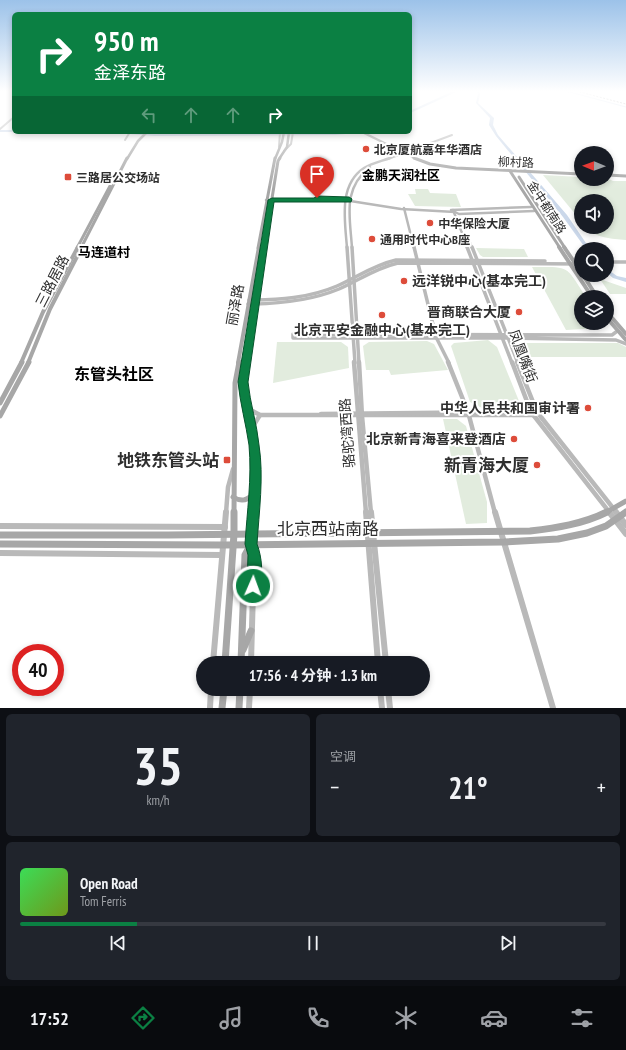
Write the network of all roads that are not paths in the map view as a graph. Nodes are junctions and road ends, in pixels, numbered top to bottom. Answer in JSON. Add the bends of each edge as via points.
{"nodes":[{"id":1,"x":128,"y":134,"type":"edge"},
{"id":2,"x":143,"y":134,"type":"edge"},
{"id":3,"x":280,"y":134,"type":"edge"},
{"id":4,"x":284,"y":134,"type":"edge"},
{"id":5,"x":290,"y":134,"type":"edge"},
{"id":6,"x":293,"y":134,"type":"edge"},
{"id":7,"x":369,"y":134,"type":"edge"},
{"id":8,"x":139,"y":137,"type":"junction"},
{"id":9,"x":125,"y":140,"type":"dead end"},
{"id":10,"x":279,"y":147,"type":"junction"},
{"id":11,"x":284,"y":151,"type":"junction"},
{"id":12,"x":403,"y":153,"type":"junction"},
{"id":13,"x":512,"y":170,"type":"junction"},
{"id":14,"x":574,"y":173,"type":"edge"},
{"id":15,"x":614,"y":174,"type":"edge"},
{"id":16,"x":626,"y":175,"type":"edge"},
{"id":17,"x":266,"y":199,"type":"junction"},
{"id":18,"x":272,"y":199,"type":"junction"},
{"id":19,"x":347,"y":199,"type":"junction"},
{"id":20,"x":531,"y":207,"type":"dead end"},
{"id":21,"x":405,"y":208,"type":"junction"},
{"id":22,"x":456,"y":211,"type":"junction"},
{"id":23,"x":534,"y":211,"type":"dead end"},
{"id":24,"x":417,"y":261,"type":"junction"},
{"id":25,"x":476,"y":261,"type":"junction"},
{"id":26,"x":573,"y":262,"type":"junction"},
{"id":27,"x":614,"y":263,"type":"edge"},
{"id":28,"x":626,"y":263,"type":"edge"},
{"id":29,"x":351,"y":281,"type":"junction"},
{"id":30,"x":588,"y":290,"type":"edge"},
{"id":31,"x":249,"y":302,"type":"junction"},
{"id":32,"x":256,"y":302,"type":"junction"},
{"id":33,"x":614,"y":320,"type":"edge"},
{"id":34,"x":614,"y":326,"type":"edge"},
{"id":35,"x":614,"y":333,"type":"dead end"},
{"id":36,"x":626,"y":334,"type":"edge"},
{"id":37,"x":293,"y":336,"type":"dead end"},
{"id":38,"x":355,"y":336,"type":"junction"},
{"id":39,"x":435,"y":336,"type":"junction"},
{"id":40,"x":504,"y":336,"type":"junction"},
{"id":41,"x":626,"y":340,"type":"edge"},
{"id":42,"x":626,"y":344,"type":"edge"},
{"id":43,"x":0,"y":403,"type":"edge"},
{"id":44,"x":247,"y":408,"type":"junction"},
{"id":45,"x":360,"y":414,"type":"junction"},
{"id":46,"x":468,"y":414,"type":"junction"},
{"id":47,"x":535,"y":414,"type":"junction"},
{"id":48,"x":260,"y":415,"type":"junction"},
{"id":49,"x":0,"y":416,"type":"edge"},
{"id":50,"x":252,"y":428,"type":"junction"},
{"id":51,"x":233,"y":469,"type":"junction"},
{"id":52,"x":254,"y":494,"type":"junction"},
{"id":53,"x":233,"y":497,"type":"junction"},
{"id":54,"x":626,"y":501,"type":"edge"},
{"id":55,"x":611,"y":511,"type":"junction"},
{"id":56,"x":626,"y":512,"type":"edge"},
{"id":57,"x":617,"y":519,"type":"junction"},
{"id":58,"x":626,"y":525,"type":"edge"},
{"id":59,"x":0,"y":526,"type":"edge"},
{"id":60,"x":225,"y":527,"type":"junction"},
{"id":61,"x":500,"y":529,"type":"junction"},
{"id":62,"x":371,"y":533,"type":"junction"},
{"id":63,"x":224,"y":534,"type":"junction"},
{"id":64,"x":234,"y":534,"type":"junction"},
{"id":65,"x":252,"y":534,"type":"junction"},
{"id":66,"x":626,"y":534,"type":"edge"},
{"id":67,"x":0,"y":535,"type":"edge"},
{"id":68,"x":504,"y":542,"type":"junction"},
{"id":69,"x":372,"y":543,"type":"junction"},
{"id":70,"x":0,"y":544,"type":"edge"},
{"id":71,"x":251,"y":544,"type":"junction"},
{"id":72,"x":223,"y":545,"type":"junction"},
{"id":73,"x":233,"y":545,"type":"junction"},
{"id":74,"x":0,"y":554,"type":"edge"},
{"id":75,"x":222,"y":555,"type":"junction"},
{"id":76,"x":252,"y":631,"type":"junction"},
{"id":77,"x":242,"y":653,"type":"junction"},
{"id":78,"x":214,"y":656,"type":"edge"},
{"id":79,"x":225,"y":656,"type":"edge"},
{"id":80,"x":242,"y":656,"type":"edge"},
{"id":81,"x":251,"y":656,"type":"edge"},
{"id":82,"x":378,"y":656,"type":"edge"},
{"id":83,"x":385,"y":656,"type":"edge"},
{"id":84,"x":211,"y":696,"type":"edge"},
{"id":85,"x":223,"y":696,"type":"edge"},
{"id":86,"x":240,"y":696,"type":"edge"},
{"id":87,"x":250,"y":696,"type":"edge"},
{"id":88,"x":381,"y":696,"type":"edge"},
{"id":89,"x":389,"y":696,"type":"edge"},
{"id":90,"x":210,"y":708,"type":"edge"},
{"id":91,"x":222,"y":708,"type":"edge"},
{"id":92,"x":239,"y":708,"type":"edge"},
{"id":93,"x":249,"y":708,"type":"edge"},
{"id":94,"x":382,"y":708,"type":"edge"},
{"id":95,"x":390,"y":708,"type":"edge"},
{"id":96,"x":553,"y":708,"type":"edge"}],
"edges":[{"from":1,"to":9,"type":"street"},
{"from":2,"to":8,"type":"main road"},
{"from":3,"to":10,"type":"street","name":"丽泽路"},
{"from":4,"to":10,"type":"main road","name":"丽泽路"},
{"from":5,"to":11,"type":"main road","name":"丽泽路"},
{"from":6,"to":11,"type":"street","name":"丽泽路","via":[[290,147]]},
{"from":7,"to":12,"type":"main road","name":"柳村路"},
{"from":8,"to":43,"type":"main road","name":"三路居路","via":[[131,145],[43,312],[25,356]]},
{"from":8,"to":49,"type":"main road","name":"三路居路","via":[[50,309],[31,358]]},
{"from":10,"to":17,"type":"main road","name":"丽泽路","via":[[274,158]]},
{"from":11,"to":18,"type":"main road","name":"丽泽路","via":[[278,161]]},
{"from":12,"to":12,"type":"street","via":[[453,136],[452,135]]},
{"from":12,"to":13,"type":"main road","name":"柳村路","via":[[421,162],[446,167]]},
{"from":12,"to":19,"type":"street","via":[[365,170]]},
{"from":13,"to":14,"type":"main road","name":"柳村路"},
{"from":13,"to":26,"type":"main road","name":"金中都南路"},
{"from":15,"to":16,"type":"main road"},
{"from":17,"to":18,"type":"street"},
{"from":17,"to":31,"type":"main road","name":"丽泽路"},
{"from":18,"to":19,"type":"street"},
{"from":18,"to":32,"type":"main road","name":"丽泽路"},
{"from":19,"to":21,"type":"street"},
{"from":19,"to":29,"type":"street","name":"骆驼湾西路"},
{"from":20,"to":22,"type":"street"},
{"from":21,"to":22,"type":"street"},
{"from":21,"to":24,"type":"street"},
{"from":22,"to":23,"type":"street"},
{"from":22,"to":25,"type":"street","name":"凤凰嘴街"},
{"from":24,"to":25,"type":"street"},
{"from":24,"to":29,"type":"street","via":[[396,260],[378,265]]},
{"from":24,"to":39,"type":"street"},
{"from":25,"to":26,"type":"street"},
{"from":25,"to":40,"type":"street","name":"凤凰嘴街"},
{"from":26,"to":30,"type":"main road","name":"金中都南路"},
{"from":27,"to":28,"type":"street"},
{"from":29,"to":32,"type":"street","via":[[332,292],[302,300],[279,304]]},
{"from":29,"to":38,"type":"street","name":"骆驼湾西路"},
{"from":31,"to":32,"type":"street"},
{"from":31,"to":51,"type":"main road","name":"丽泽路","via":[[235,383]]},
{"from":32,"to":44,"type":"main road","name":"丽泽路","via":[[243,382]]},
{"from":33,"to":36,"type":"main road"},
{"from":34,"to":41,"type":"main road"},
{"from":35,"to":40,"type":"street"},
{"from":37,"to":38,"type":"street"},
{"from":38,"to":39,"type":"street"},
{"from":38,"to":45,"type":"street","name":"骆驼湾西路"},
{"from":39,"to":40,"type":"street"},
{"from":39,"to":46,"type":"street","via":[[453,371]]},
{"from":40,"to":42,"type":"street","via":[[616,340]]},
{"from":40,"to":47,"type":"street","name":"凤凰嘴街"},
{"from":44,"to":48,"type":"street"},
{"from":44,"to":50,"type":"main road","name":"丽泽路"},
{"from":45,"to":46,"type":"street"},
{"from":45,"to":48,"type":"street"},
{"from":45,"to":62,"type":"street","name":"骆驼湾西路"},
{"from":46,"to":47,"type":"street"},
{"from":46,"to":61,"type":"street"},
{"from":47,"to":55,"type":"street","name":"凤凰嘴街"},
{"from":48,"to":50,"type":"street"},
{"from":50,"to":52,"type":"main road","name":"丽泽路"},
{"from":51,"to":53,"type":"main road","name":"丽泽路"},
{"from":51,"to":60,"type":"street","name":"丽泽路","via":[[228,487]]},
{"from":52,"to":53,"type":"main road","via":[[244,501]]},
{"from":52,"to":65,"type":"main road","name":"丽泽路"},
{"from":53,"to":64,"type":"main road","name":"丽泽路"},
{"from":54,"to":55,"type":"main road","name":"北京西站南路"},
{"from":55,"to":57,"type":"street","name":"凤凰嘴街"},
{"from":55,"to":61,"type":"main road","name":"北京西站南路","via":[[564,527],[530,531]]},
{"from":56,"to":57,"type":"main road","name":"北京西站南路"},
{"from":57,"to":58,"type":"street","name":"凤凰嘴街"},
{"from":57,"to":66,"type":"street","name":"凤凰嘴街"},
{"from":57,"to":68,"type":"main road","name":"北京西站南路","via":[[596,530],[568,537]]},
{"from":59,"to":60,"type":"street"},
{"from":60,"to":63,"type":"street","name":"丽泽路"},
{"from":61,"to":62,"type":"main road","name":"北京西站南路"},
{"from":61,"to":68,"type":"street"},
{"from":62,"to":65,"type":"main road","name":"北京西站南路"},
{"from":62,"to":69,"type":"street","name":"骆驼湾西路"},
{"from":63,"to":64,"type":"main road","name":"北京西站南路"},
{"from":63,"to":67,"type":"main road","name":"北京西站南路"},
{"from":63,"to":72,"type":"street","name":"丽泽路"},
{"from":64,"to":65,"type":"main road","name":"北京西站南路"},
{"from":64,"to":73,"type":"main road","name":"丽泽路"},
{"from":65,"to":71,"type":"main road","name":"丽泽路"},
{"from":68,"to":69,"type":"main road","name":"北京西站南路"},
{"from":68,"to":96,"type":"street"},
{"from":69,"to":71,"type":"main road","name":"北京西站南路"},
{"from":69,"to":82,"type":"street","name":"骆驼湾西路"},
{"from":69,"to":83,"type":"street","name":"骆驼湾西路"},
{"from":70,"to":72,"type":"main road","name":"北京西站南路"},
{"from":71,"to":73,"type":"main road","name":"北京西站南路"},
{"from":71,"to":76,"type":"street","name":"丽泽路","via":[[254,555]]},
{"from":71,"to":77,"type":"main road","name":"丽泽路","via":[[245,555]]},
{"from":72,"to":73,"type":"main road","name":"北京西站南路"},
{"from":72,"to":75,"type":"street","name":"丽泽路"},
{"from":73,"to":79,"type":"main road","name":"丽泽路"},
{"from":74,"to":75,"type":"street"},
{"from":75,"to":78,"type":"street","name":"丽泽路"},
{"from":76,"to":77,"type":"main road"},
{"from":76,"to":81,"type":"street","name":"丽泽路"},
{"from":77,"to":80,"type":"main road","name":"丽泽路"},
{"from":84,"to":90,"type":"street"},
{"from":85,"to":91,"type":"main road"},
{"from":86,"to":92,"type":"main road"},
{"from":87,"to":93,"type":"street"},
{"from":88,"to":94,"type":"street"},
{"from":89,"to":95,"type":"street"}]}
